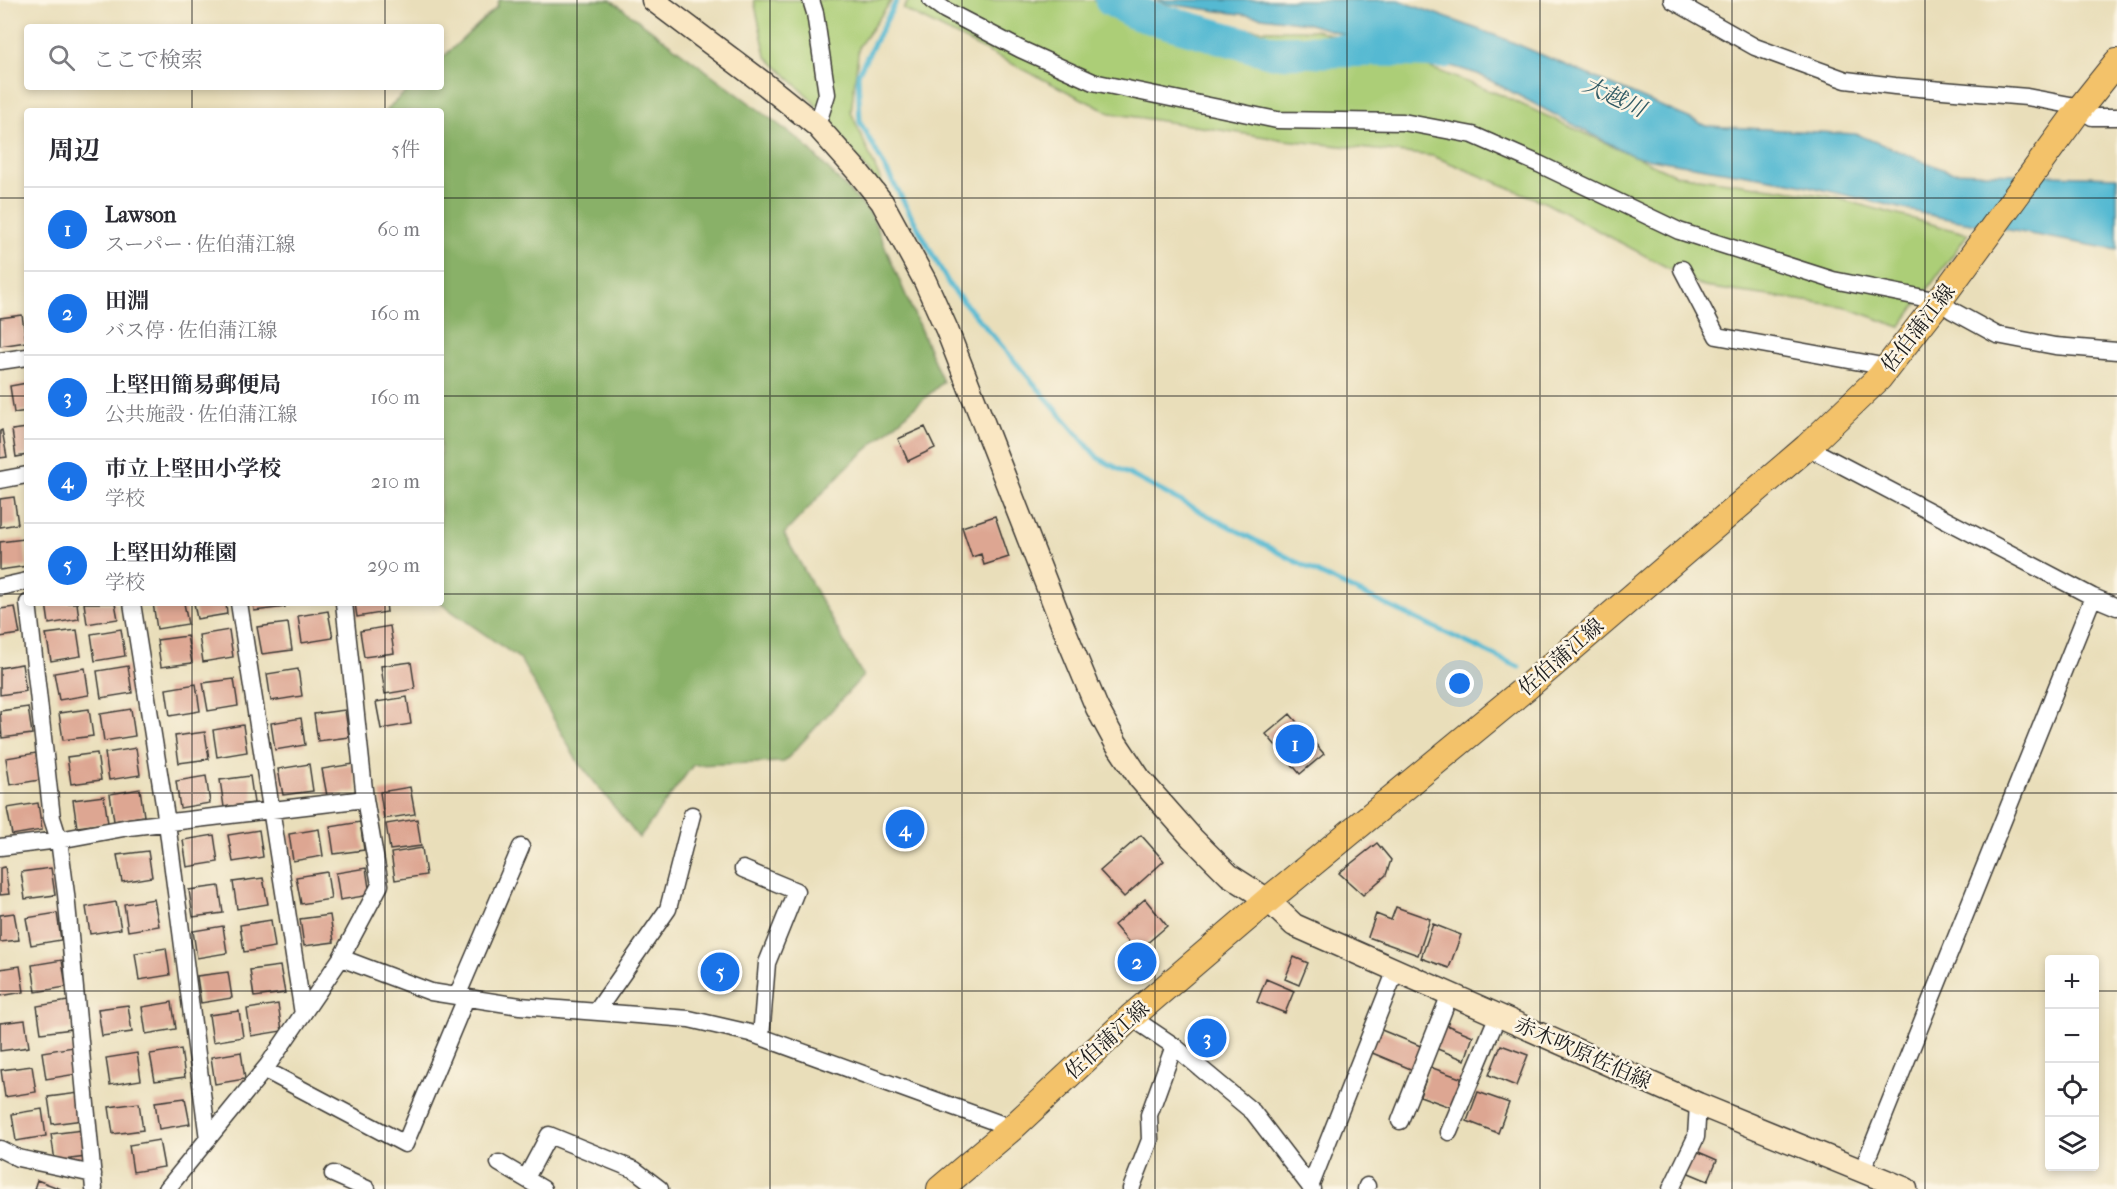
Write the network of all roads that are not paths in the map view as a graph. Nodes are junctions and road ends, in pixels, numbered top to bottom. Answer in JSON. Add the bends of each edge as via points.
{"nodes":[{"id":1,"x":653,"y":0,"type":"edge"},
{"id":2,"x":811,"y":0,"type":"edge"},
{"id":3,"x":931,"y":0,"type":"edge"},
{"id":4,"x":1672,"y":0,"type":"edge"},
{"id":5,"x":2117,"y":62,"type":"edge"},
{"id":6,"x":2081,"y":107,"type":"junction"},
{"id":7,"x":2117,"y":117,"type":"edge"},
{"id":8,"x":817,"y":126,"type":"junction"},
{"id":9,"x":1682,"y":269,"type":"dead end"},
{"id":10,"x":1940,"y":301,"type":"junction"},
{"id":11,"x":2117,"y":351,"type":"edge"},
{"id":12,"x":24,"y":357,"type":"edge"},
{"id":13,"x":0,"y":361,"type":"edge"},
{"id":14,"x":1888,"y":367,"type":"junction"},
{"id":15,"x":1807,"y":447,"type":"junction"},
{"id":16,"x":24,"y":476,"type":"edge"},
{"id":17,"x":0,"y":480,"type":"edge"},
{"id":18,"x":24,"y":582,"type":"edge"},
{"id":19,"x":0,"y":587,"type":"edge"},
{"id":20,"x":2093,"y":597,"type":"junction"},
{"id":21,"x":28,"y":606,"type":"edge"},
{"id":22,"x":132,"y":606,"type":"edge"},
{"id":23,"x":239,"y":606,"type":"edge"},
{"id":24,"x":344,"y":606,"type":"edge"},
{"id":25,"x":2117,"y":607,"type":"edge"},
{"id":26,"x":365,"y":799,"type":"junction"},
{"id":27,"x":272,"y":810,"type":"junction"},
{"id":28,"x":692,"y":815,"type":"dead end"},
{"id":29,"x":167,"y":823,"type":"junction"},
{"id":30,"x":59,"y":840,"type":"junction"},
{"id":31,"x":0,"y":847,"type":"edge"},
{"id":32,"x":520,"y":847,"type":"dead end"},
{"id":33,"x":743,"y":869,"type":"dead end"},
{"id":34,"x":1268,"y":900,"type":"junction"},
{"id":35,"x":341,"y":958,"type":"junction"},
{"id":36,"x":1396,"y":970,"type":"junction"},
{"id":37,"x":1450,"y":994,"type":"junction"},
{"id":38,"x":461,"y":997,"type":"junction"},
{"id":39,"x":596,"y":1012,"type":"junction"},
{"id":40,"x":303,"y":1014,"type":"junction"},
{"id":41,"x":1498,"y":1015,"type":"junction"},
{"id":42,"x":1131,"y":1017,"type":"junction"},
{"id":43,"x":760,"y":1037,"type":"junction"},
{"id":44,"x":1174,"y":1046,"type":"junction"},
{"id":45,"x":265,"y":1070,"type":"junction"},
{"id":46,"x":1698,"y":1104,"type":"junction"},
{"id":47,"x":1400,"y":1121,"type":"dead end"},
{"id":48,"x":1012,"y":1128,"type":"junction"},
{"id":49,"x":1449,"y":1132,"type":"dead end"},
{"id":50,"x":208,"y":1139,"type":"junction"},
{"id":51,"x":0,"y":1148,"type":"edge"},
{"id":52,"x":499,"y":1163,"type":"dead end"},
{"id":53,"x":1862,"y":1171,"type":"junction"},
{"id":54,"x":333,"y":1174,"type":"dead end"},
{"id":55,"x":526,"y":1178,"type":"junction"},
{"id":56,"x":93,"y":1182,"type":"edge"},
{"id":57,"x":1311,"y":1188,"type":"edge"},
{"id":58,"x":167,"y":1189,"type":"edge"},
{"id":59,"x":367,"y":1189,"type":"edge"},
{"id":60,"x":543,"y":1189,"type":"edge"},
{"id":61,"x":660,"y":1189,"type":"edge"},
{"id":62,"x":940,"y":1189,"type":"edge"},
{"id":63,"x":1131,"y":1189,"type":"edge"},
{"id":64,"x":1671,"y":1189,"type":"edge"},
{"id":65,"x":1906,"y":1189,"type":"edge"}],
"edges":[{"from":1,"to":8,"type":"street","name":"赤木吹原佐伯線"},
{"from":2,"to":8,"type":"street","via":[[826,94]]},
{"from":3,"to":10,"type":"street","via":[[1020,49],[1093,82],[1277,120],[1403,122],[1473,135],[1679,231],[1833,280]]},
{"from":4,"to":6,"type":"street","via":[[1755,47],[1846,80],[2027,97]]},
{"from":5,"to":6,"type":"main road","name":"佐伯蒲江線"},
{"from":6,"to":7,"type":"street","via":[[2092,117]]},
{"from":6,"to":10,"type":"main road","name":"佐伯蒲江線"},
{"from":8,"to":34,"type":"street","name":"赤木吹原佐伯線","via":[[882,202],[926,281],[1039,570],[1097,708],[1116,743],[1140,779],[1192,838],[1229,875]]},
{"from":9,"to":14,"type":"street","via":[[1717,336]]},
{"from":10,"to":11,"type":"street","via":[[1997,335],[2055,346]]},
{"from":10,"to":14,"type":"main road","name":"佐伯蒲江線"},
{"from":12,"to":13,"type":"street"},
{"from":14,"to":15,"type":"main road","name":"佐伯蒲江線"},
{"from":15,"to":20,"type":"street"},
{"from":15,"to":34,"type":"main road","name":"佐伯蒲江線","via":[[1531,683]]},
{"from":16,"to":17,"type":"street"},
{"from":18,"to":19,"type":"street"},
{"from":20,"to":25,"type":"street"},
{"from":20,"to":53,"type":"street"},
{"from":21,"to":30,"type":"street","via":[[52,818]]},
{"from":22,"to":29,"type":"street"},
{"from":23,"to":27,"type":"street"},
{"from":24,"to":26,"type":"street"},
{"from":26,"to":27,"type":"street"},
{"from":26,"to":35,"type":"street","via":[[380,885]]},
{"from":27,"to":29,"type":"street"},
{"from":27,"to":40,"type":"street"},
{"from":28,"to":39,"type":"street","via":[[668,909]]},
{"from":29,"to":30,"type":"street"},
{"from":29,"to":50,"type":"street"},
{"from":30,"to":31,"type":"street"},
{"from":30,"to":56,"type":"street"},
{"from":32,"to":38,"type":"street"},
{"from":33,"to":43,"type":"street","via":[[796,891],[767,963]]},
{"from":34,"to":36,"type":"street","name":"赤木吹原佐伯線","via":[[1294,925]]},
{"from":34,"to":42,"type":"main road","name":"佐伯蒲江線"},
{"from":35,"to":38,"type":"street","via":[[431,992]]},
{"from":35,"to":40,"type":"street"},
{"from":36,"to":37,"type":"street","name":"赤木吹原佐伯線"},
{"from":36,"to":57,"type":"street"},
{"from":37,"to":41,"type":"street","name":"赤木吹原佐伯線"},
{"from":37,"to":47,"type":"street"},
{"from":38,"to":39,"type":"street"},
{"from":38,"to":45,"type":"street","via":[[405,1144]]},
{"from":39,"to":43,"type":"street","via":[[689,1019]]},
{"from":40,"to":45,"type":"street"},
{"from":41,"to":46,"type":"street","name":"赤木吹原佐伯線"},
{"from":41,"to":49,"type":"street"},
{"from":42,"to":44,"type":"street"},
{"from":42,"to":48,"type":"main road","name":"佐伯蒲江線"},
{"from":43,"to":48,"type":"street"},
{"from":44,"to":57,"type":"street","via":[[1253,1112]]},
{"from":44,"to":63,"type":"street","via":[[1149,1115],[1150,1140]]},
{"from":45,"to":50,"type":"street"},
{"from":46,"to":53,"type":"street","name":"赤木吹原佐伯線"},
{"from":46,"to":64,"type":"street","via":[[1696,1137]]},
{"from":48,"to":62,"type":"main road","name":"佐伯蒲江線"},
{"from":50,"to":58,"type":"street"},
{"from":51,"to":56,"type":"street","via":[[18,1158]]},
{"from":52,"to":55,"type":"street"},
{"from":53,"to":65,"type":"street","name":"赤木吹原佐伯線"},
{"from":54,"to":59,"type":"street"},
{"from":55,"to":60,"type":"street"},
{"from":55,"to":61,"type":"street","via":[[549,1134],[635,1170]]}]}
